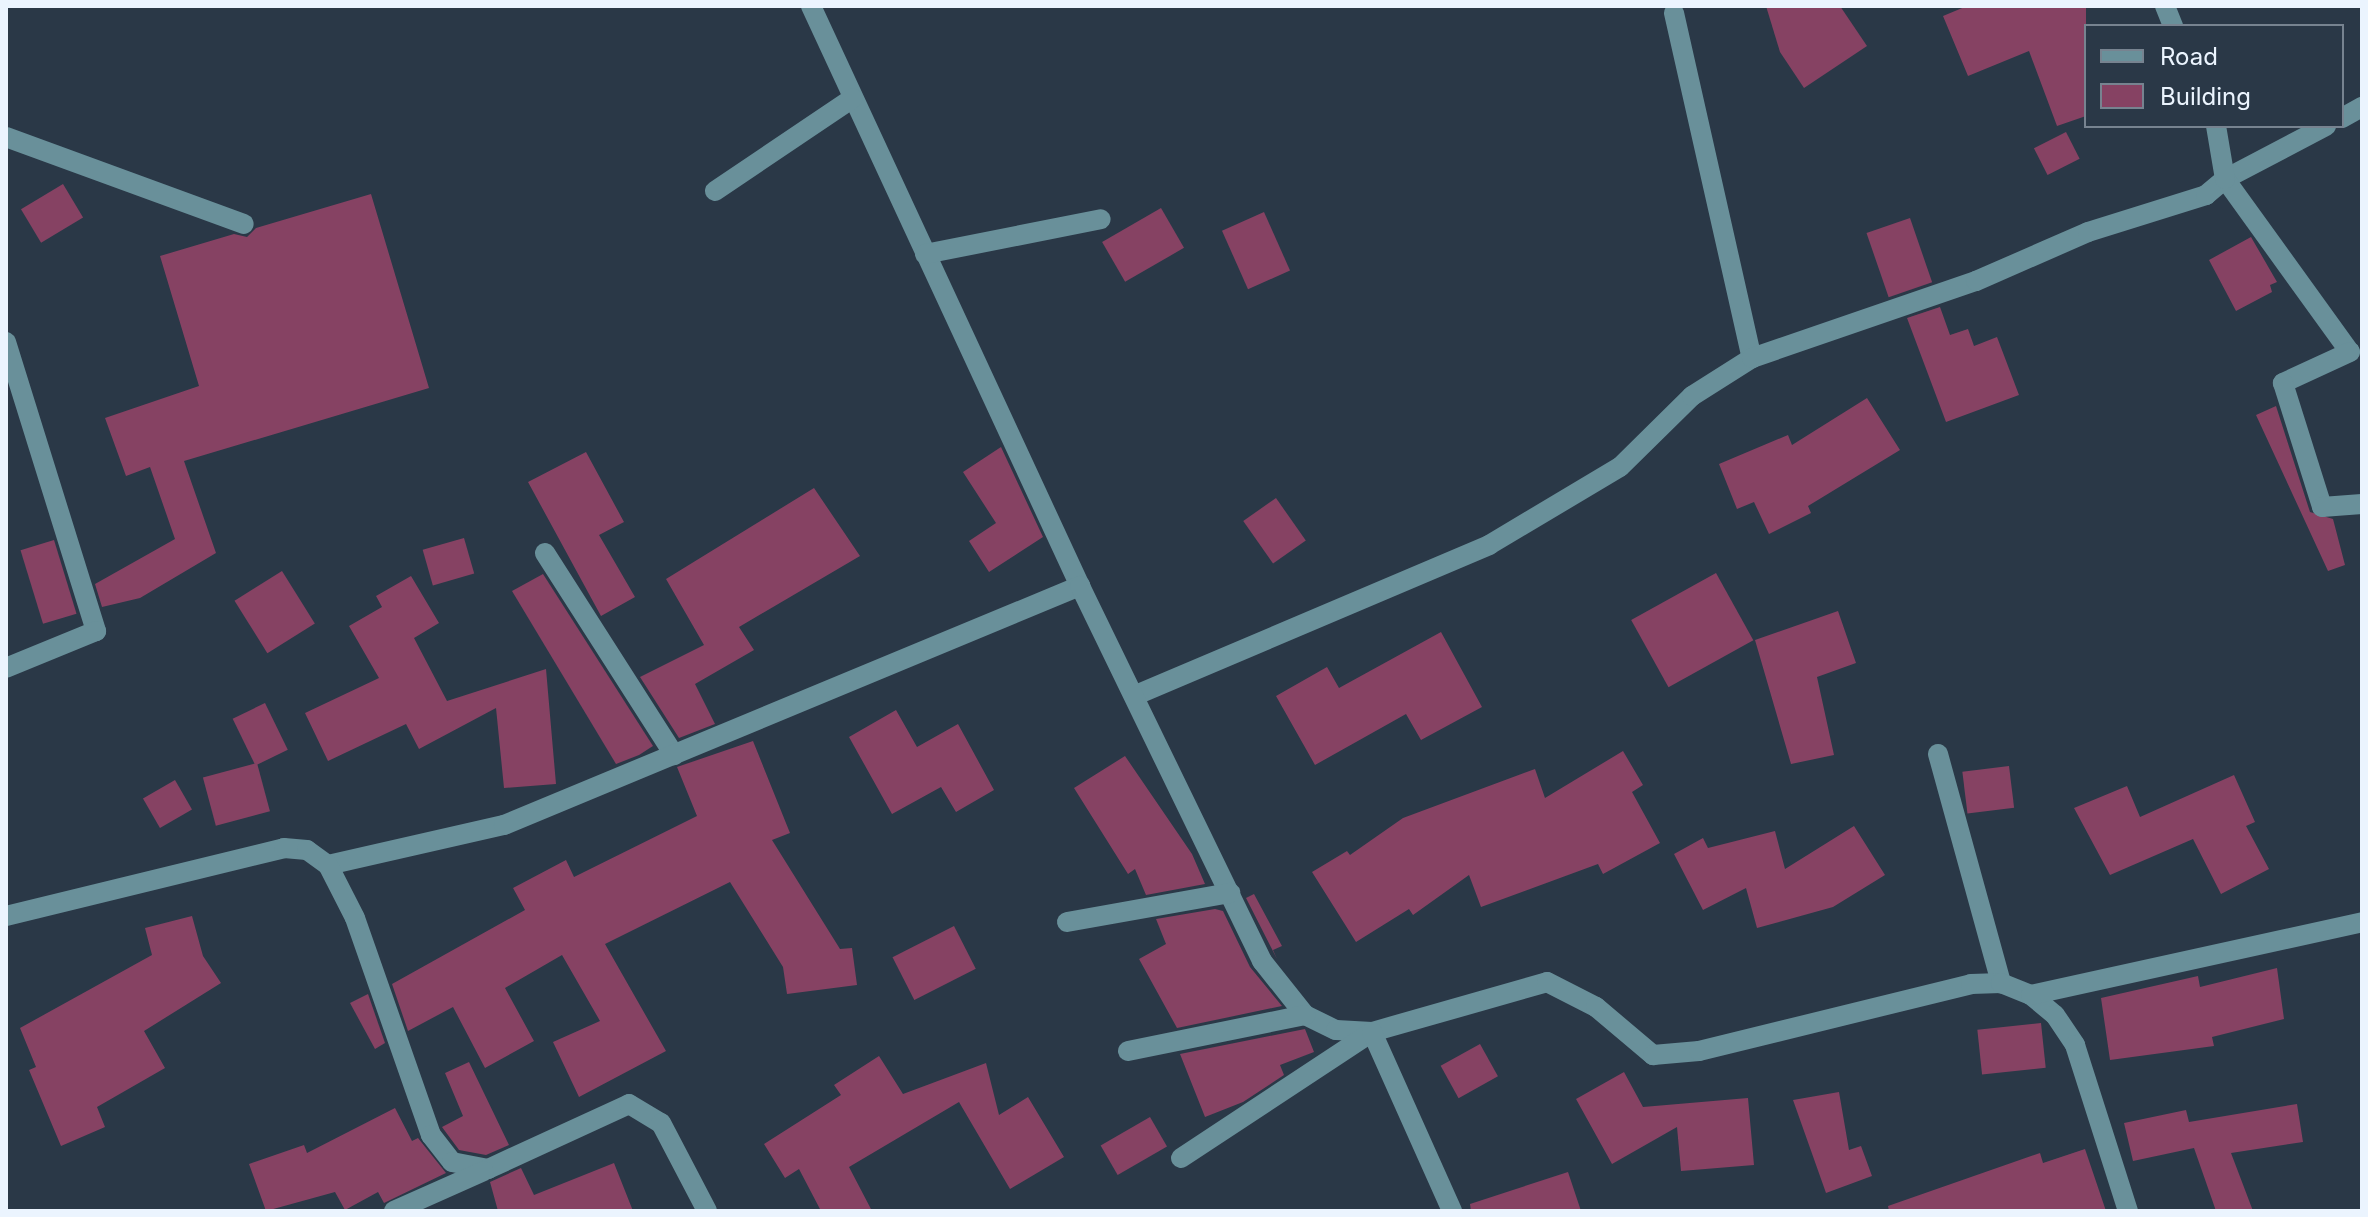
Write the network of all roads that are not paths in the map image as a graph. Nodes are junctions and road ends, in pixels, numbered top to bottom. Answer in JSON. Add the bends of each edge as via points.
{"nodes":[{"id":1,"x":811,"y":6,"type":"edge"},
{"id":2,"x":1674,"y":13,"type":"dead end"},
{"id":3,"x":853,"y":98,"type":"junction"},
{"id":4,"x":2362,"y":107,"type":"edge"},
{"id":5,"x":2344,"y":117,"type":"edge"},
{"id":6,"x":2216,"y":128,"type":"edge"},
{"id":7,"x":2322,"y":128,"type":"edge"},
{"id":8,"x":6,"y":137,"type":"edge"},
{"id":9,"x":2225,"y":179,"type":"junction"},
{"id":10,"x":715,"y":191,"type":"dead end"},
{"id":11,"x":1101,"y":219,"type":"dead end"},
{"id":12,"x":244,"y":224,"type":"dead end"},
{"id":13,"x":925,"y":254,"type":"junction"},
{"id":14,"x":6,"y":342,"type":"edge"},
{"id":15,"x":1752,"y":358,"type":"junction"},
{"id":16,"x":2362,"y":504,"type":"edge"},
{"id":17,"x":545,"y":553,"type":"dead end"},
{"id":18,"x":1080,"y":586,"type":"junction"},
{"id":19,"x":6,"y":668,"type":"edge"},
{"id":20,"x":1136,"y":695,"type":"junction"},
{"id":21,"x":1938,"y":754,"type":"dead end"},
{"id":22,"x":674,"y":755,"type":"junction"},
{"id":23,"x":328,"y":865,"type":"junction"},
{"id":24,"x":1230,"y":893,"type":"junction"},
{"id":25,"x":6,"y":916,"type":"edge"},
{"id":26,"x":1067,"y":922,"type":"dead end"},
{"id":27,"x":2362,"y":922,"type":"edge"},
{"id":28,"x":2001,"y":983,"type":"junction"},
{"id":29,"x":2031,"y":995,"type":"junction"},
{"id":30,"x":1305,"y":1015,"type":"junction"},
{"id":31,"x":1372,"y":1032,"type":"junction"},
{"id":32,"x":1128,"y":1051,"type":"dead end"},
{"id":33,"x":1181,"y":1158,"type":"dead end"},
{"id":34,"x":488,"y":1169,"type":"junction"},
{"id":35,"x":394,"y":1211,"type":"edge"},
{"id":36,"x":707,"y":1211,"type":"edge"},
{"id":37,"x":1452,"y":1211,"type":"edge"},
{"id":38,"x":2128,"y":1211,"type":"edge"}],
"edges":[{"from":1,"to":3,"type":"street"},
{"from":2,"to":15,"type":"street"},
{"from":3,"to":10,"type":"street"},
{"from":3,"to":13,"type":"street"},
{"from":4,"to":5,"type":"street"},
{"from":6,"to":9,"type":"street"},
{"from":7,"to":9,"type":"street"},
{"from":8,"to":12,"type":"street"},
{"from":9,"to":15,"type":"street","via":[[2206,195],[2088,232],[1976,281]]},
{"from":9,"to":16,"type":"street","via":[[2350,352],[2283,383],[2322,507]]},
{"from":11,"to":13,"type":"street"},
{"from":13,"to":18,"type":"street"},
{"from":14,"to":19,"type":"street","via":[[96,631]]},
{"from":15,"to":20,"type":"street","via":[[1692,396],[1620,467],[1489,545]]},
{"from":17,"to":22,"type":"street"},
{"from":18,"to":20,"type":"street"},
{"from":18,"to":22,"type":"street"},
{"from":20,"to":24,"type":"street"},
{"from":21,"to":28,"type":"street"},
{"from":22,"to":23,"type":"street","via":[[504,825]]},
{"from":23,"to":25,"type":"street","via":[[307,850],[284,848]]},
{"from":23,"to":34,"type":"street","via":[[355,918],[431,1135],[452,1162]]},
{"from":24,"to":26,"type":"street"},
{"from":24,"to":30,"type":"street","via":[[1262,961]]},
{"from":27,"to":29,"type":"street"},
{"from":28,"to":29,"type":"street"},
{"from":28,"to":31,"type":"street","via":[[1971,984],[1680,1053],[1653,1055],[1596,1007],[1547,982]]},
{"from":29,"to":38,"type":"street","via":[[2055,1015],[2075,1045]]},
{"from":30,"to":31,"type":"street","via":[[1336,1030]]},
{"from":30,"to":32,"type":"street"},
{"from":31,"to":33,"type":"street"},
{"from":31,"to":37,"type":"street"},
{"from":34,"to":35,"type":"street"},
{"from":34,"to":36,"type":"street","via":[[629,1104],[661,1123]]}]}
